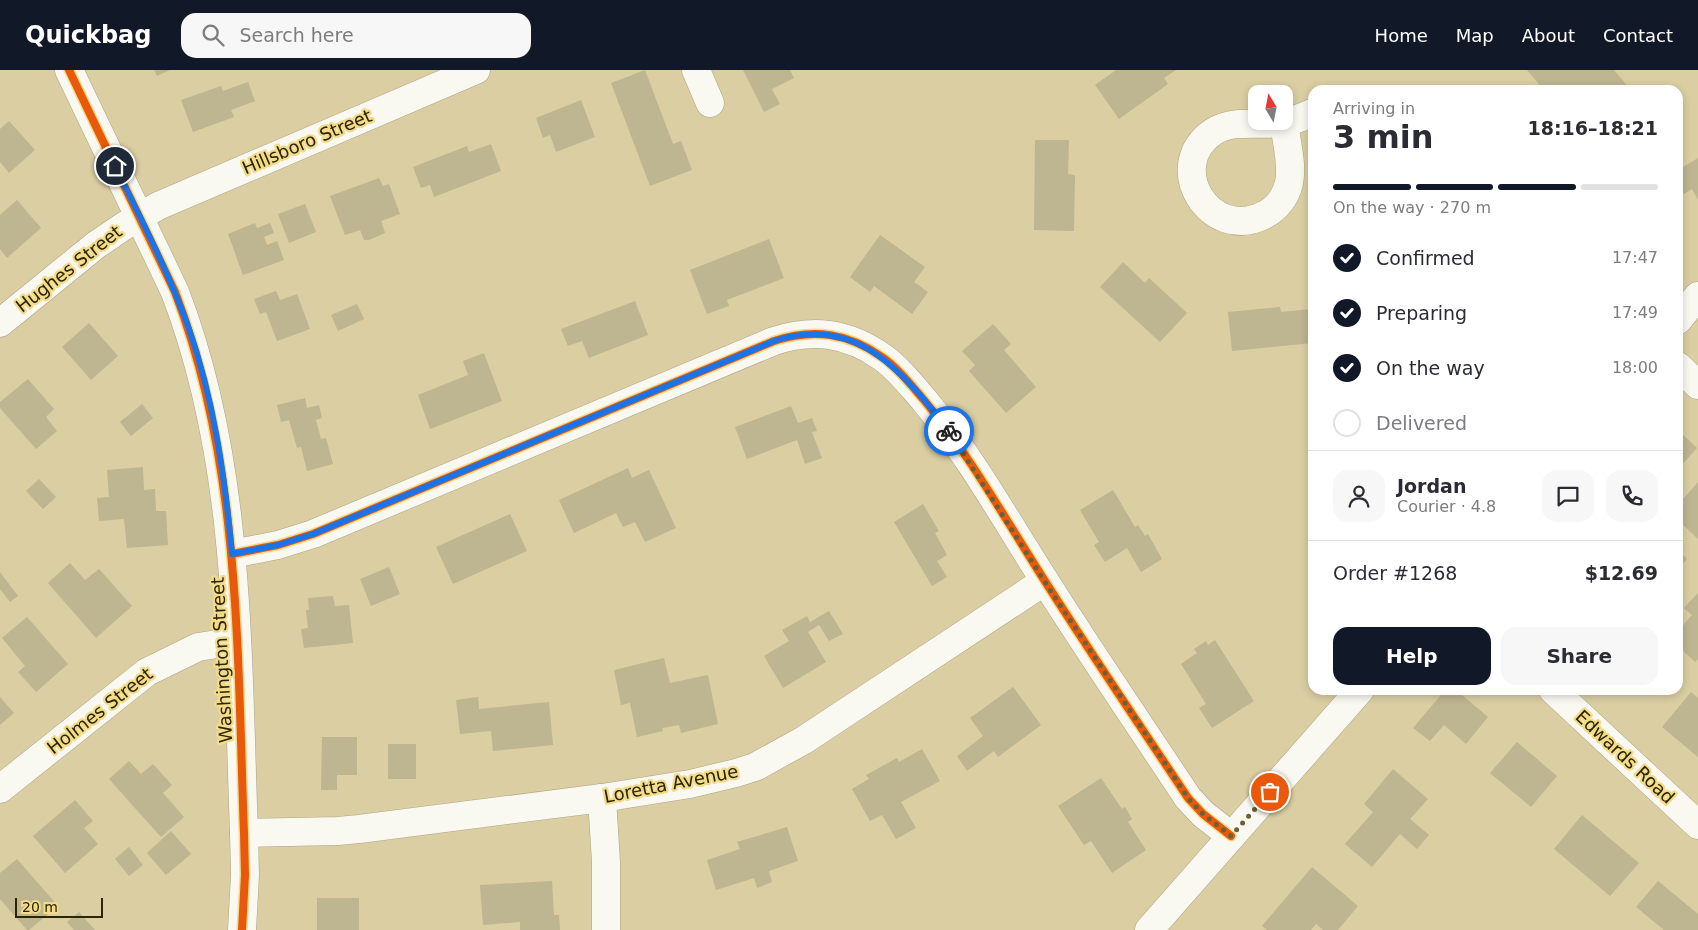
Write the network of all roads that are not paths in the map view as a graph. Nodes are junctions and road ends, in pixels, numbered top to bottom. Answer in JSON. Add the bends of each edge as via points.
{"nodes":[{"id":1,"x":69,"y":70,"type":"edge"},
{"id":2,"x":476,"y":70,"type":"edge"},
{"id":3,"x":696,"y":70,"type":"edge"},
{"id":4,"x":710,"y":103,"type":"dead end"},
{"id":5,"x":1308,"y":114,"type":"edge"},
{"id":6,"x":1293,"y":119,"type":"edge"},
{"id":7,"x":139,"y":217,"type":"junction"},
{"id":8,"x":1698,"y":296,"type":"edge"},
{"id":9,"x":1683,"y":314,"type":"edge"},
{"id":10,"x":0,"y":323,"type":"edge"},
{"id":11,"x":1683,"y":371,"type":"edge"},
{"id":12,"x":1698,"y":385,"type":"edge"},
{"id":13,"x":232,"y":554,"type":"junction"},
{"id":14,"x":1045,"y":582,"type":"junction"},
{"id":15,"x":237,"y":641,"type":"junction"},
{"id":16,"x":1356,"y":695,"type":"edge"},
{"id":17,"x":1558,"y":695,"type":"edge"},
{"id":18,"x":0,"y":789,"type":"edge"},
{"id":19,"x":602,"y":798,"type":"junction"},
{"id":20,"x":1698,"y":825,"type":"edge"},
{"id":21,"x":244,"y":833,"type":"junction"},
{"id":22,"x":1231,"y":836,"type":"junction"},
{"id":23,"x":242,"y":930,"type":"edge"},
{"id":24,"x":606,"y":930,"type":"edge"},
{"id":25,"x":1149,"y":930,"type":"edge"}],
"edges":[{"from":1,"to":7,"type":"street","name":"Washington Street"},
{"from":2,"to":7,"type":"street","name":"Hillsboro Street","via":[[176,198]]},
{"from":3,"to":4,"type":"street"},
{"from":5,"to":6,"type":"street"},
{"from":7,"to":10,"type":"street","name":"Hughes Street","via":[[96,246]]},
{"from":7,"to":13,"type":"street","name":"Washington Street","via":[[175,292],[206,390],[220,458]]},
{"from":8,"to":9,"type":"street"},
{"from":11,"to":12,"type":"street"},
{"from":13,"to":14,"type":"street","via":[[313,534],[774,341],[816,333],[844,338],[871,350],[908,382],[958,445]]},
{"from":13,"to":15,"type":"street","name":"Washington Street"},
{"from":14,"to":19,"type":"street","name":"Loretta Avenue","via":[[772,759],[717,778]]},
{"from":14,"to":22,"type":"street","via":[[1188,798]]},
{"from":15,"to":18,"type":"street","name":"Holmes Street","via":[[198,648],[147,672]]},
{"from":15,"to":21,"type":"street","name":"Washington Street"},
{"from":16,"to":22,"type":"street"},
{"from":17,"to":20,"type":"street","name":"Edwards Road"},
{"from":19,"to":21,"type":"street","name":"Loretta Avenue","via":[[338,831]]},
{"from":19,"to":24,"type":"street"},
{"from":21,"to":23,"type":"street","name":"Washington Street"},
{"from":22,"to":25,"type":"street"}]}
